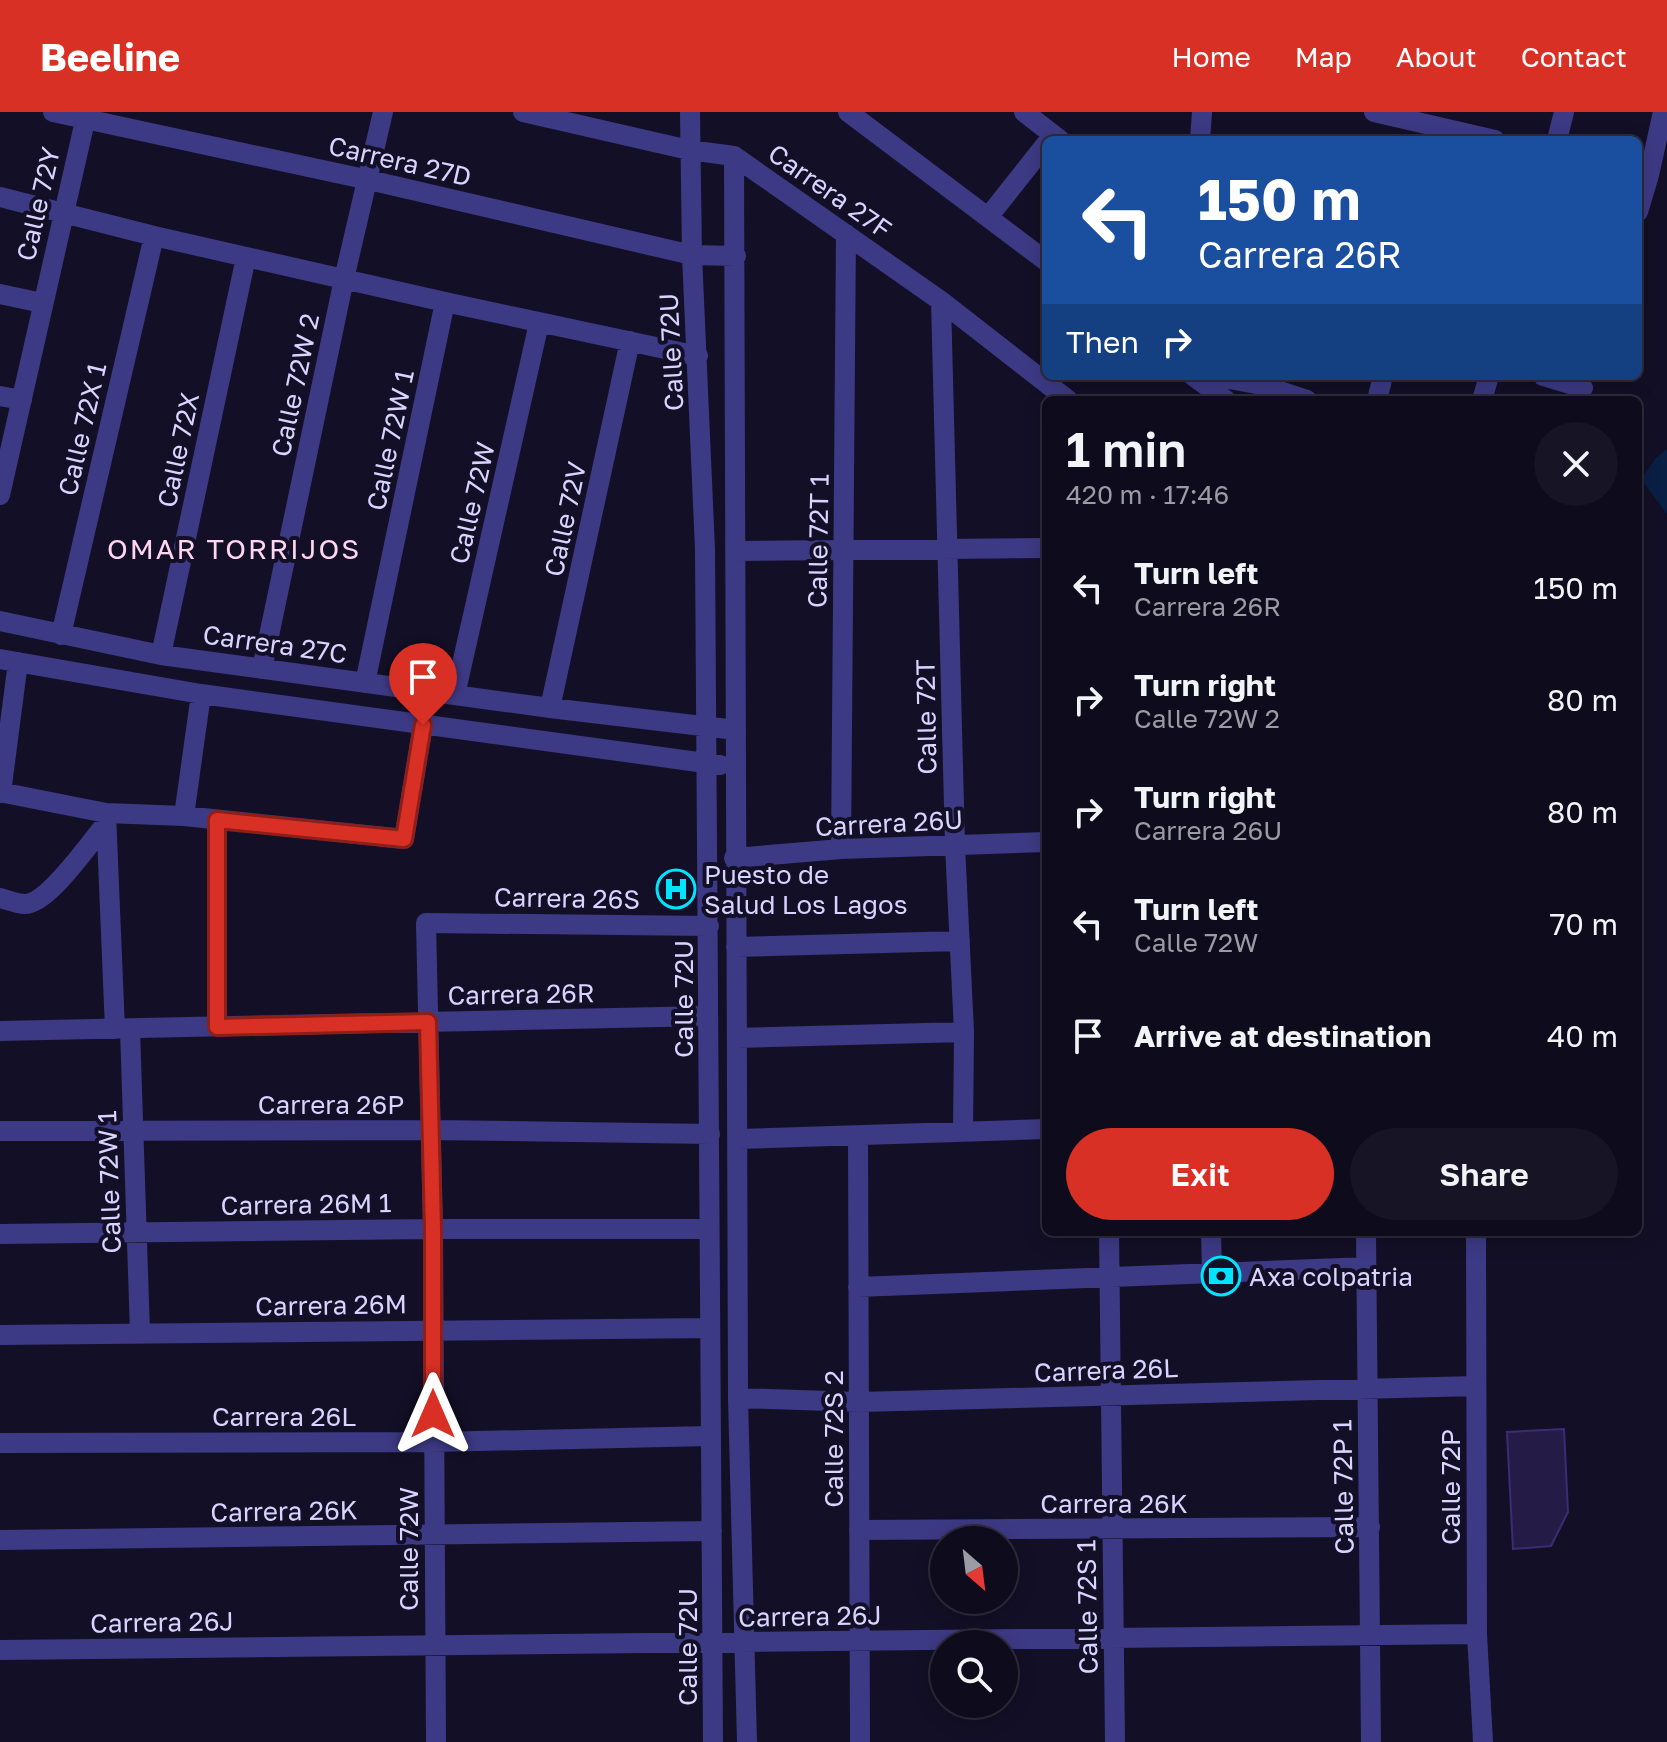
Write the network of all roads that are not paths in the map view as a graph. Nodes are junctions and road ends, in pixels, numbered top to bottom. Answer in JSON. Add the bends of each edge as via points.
{"nodes":[{"id":1,"x":53,"y":112,"type":"edge"},
{"id":2,"x":383,"y":112,"type":"edge"},
{"id":3,"x":523,"y":112,"type":"edge"},
{"id":4,"x":690,"y":112,"type":"edge"},
{"id":5,"x":848,"y":112,"type":"edge"},
{"id":6,"x":1024,"y":112,"type":"edge"},
{"id":7,"x":1202,"y":112,"type":"edge"},
{"id":8,"x":1374,"y":112,"type":"edge"},
{"id":9,"x":1564,"y":112,"type":"edge"},
{"id":10,"x":1663,"y":112,"type":"edge"},
{"id":11,"x":86,"y":116,"type":"edge"},
{"id":12,"x":1451,"y":127,"type":"edge"},
{"id":13,"x":1048,"y":136,"type":"edge"},
{"id":14,"x":1200,"y":136,"type":"edge"},
{"id":15,"x":1481,"y":136,"type":"edge"},
{"id":16,"x":1558,"y":136,"type":"edge"},
{"id":17,"x":689,"y":150,"type":"junction"},
{"id":18,"x":1042,"y":152,"type":"edge"},
{"id":19,"x":734,"y":156,"type":"junction"},
{"id":20,"x":1651,"y":176,"type":"edge"},
{"id":21,"x":369,"y":180,"type":"junction"},
{"id":22,"x":0,"y":197,"type":"edge"},
{"id":23,"x":1642,"y":201,"type":"edge"},
{"id":24,"x":63,"y":212,"type":"junction"},
{"id":25,"x":989,"y":216,"type":"junction"},
{"id":26,"x":846,"y":234,"type":"junction"},
{"id":27,"x":154,"y":236,"type":"junction"},
{"id":28,"x":692,"y":255,"type":"junction"},
{"id":29,"x":736,"y":256,"type":"junction"},
{"id":30,"x":246,"y":257,"type":"junction"},
{"id":31,"x":1042,"y":258,"type":"edge"},
{"id":32,"x":344,"y":279,"type":"junction"},
{"id":33,"x":0,"y":294,"type":"edge"},
{"id":34,"x":941,"y":301,"type":"junction"},
{"id":35,"x":445,"y":302,"type":"junction"},
{"id":36,"x":42,"y":303,"type":"junction"},
{"id":37,"x":539,"y":323,"type":"junction"},
{"id":38,"x":630,"y":341,"type":"junction"},
{"id":39,"x":698,"y":356,"type":"junction"},
{"id":40,"x":1198,"y":380,"type":"edge"},
{"id":41,"x":1235,"y":380,"type":"edge"},
{"id":42,"x":1556,"y":380,"type":"edge"},
{"id":43,"x":1583,"y":388,"type":"edge"},
{"id":44,"x":1049,"y":393,"type":"edge"},
{"id":45,"x":0,"y":396,"type":"edge"},
{"id":46,"x":1220,"y":396,"type":"edge"},
{"id":47,"x":1295,"y":396,"type":"edge"},
{"id":48,"x":22,"y":400,"type":"junction"},
{"id":49,"x":0,"y":492,"type":"edge"},
{"id":50,"x":948,"y":548,"type":"junction"},
{"id":51,"x":1042,"y":548,"type":"edge"},
{"id":52,"x":845,"y":549,"type":"junction"},
{"id":53,"x":736,"y":551,"type":"junction"},
{"id":54,"x":0,"y":621,"type":"edge"},
{"id":55,"x":61,"y":635,"type":"junction"},
{"id":56,"x":161,"y":655,"type":"junction"},
{"id":57,"x":9,"y":660,"type":"edge"},
{"id":58,"x":262,"y":669,"type":"junction"},
{"id":59,"x":365,"y":683,"type":"junction"},
{"id":60,"x":201,"y":694,"type":"junction"},
{"id":61,"x":455,"y":695,"type":"junction"},
{"id":62,"x":550,"y":708,"type":"junction"},
{"id":63,"x":423,"y":725,"type":"junction"},
{"id":64,"x":705,"y":728,"type":"junction"},
{"id":65,"x":736,"y":730,"type":"junction"},
{"id":66,"x":707,"y":764,"type":"junction"},
{"id":67,"x":734,"y":767,"type":"junction"},
{"id":68,"x":1,"y":792,"type":"edge"},
{"id":69,"x":184,"y":816,"type":"junction"},
{"id":70,"x":106,"y":819,"type":"junction"},
{"id":71,"x":217,"y":820,"type":"junction"},
{"id":72,"x":1042,"y":842,"type":"edge"},
{"id":73,"x":955,"y":845,"type":"junction"},
{"id":74,"x":841,"y":849,"type":"junction"},
{"id":75,"x":734,"y":858,"type":"junction"},
{"id":76,"x":0,"y":898,"type":"edge"},
{"id":77,"x":426,"y":923,"type":"joint"},
{"id":78,"x":709,"y":926,"type":"junction"},
{"id":79,"x":960,"y":941,"type":"junction"},
{"id":80,"x":736,"y":947,"type":"junction"},
{"id":81,"x":708,"y":1016,"type":"junction"},
{"id":82,"x":428,"y":1022,"type":"junction"},
{"id":83,"x":217,"y":1027,"type":"junction"},
{"id":84,"x":122,"y":1029,"type":"junction"},
{"id":85,"x":0,"y":1031,"type":"edge"},
{"id":86,"x":964,"y":1032,"type":"junction"},
{"id":87,"x":737,"y":1038,"type":"junction"},
{"id":88,"x":1042,"y":1129,"type":"edge"},
{"id":89,"x":432,"y":1130,"type":"junction"},
{"id":90,"x":0,"y":1131,"type":"edge"},
{"id":91,"x":133,"y":1131,"type":"junction"},
{"id":92,"x":963,"y":1132,"type":"junction"},
{"id":93,"x":710,"y":1134,"type":"junction"},
{"id":94,"x":858,"y":1136,"type":"junction"},
{"id":95,"x":739,"y":1139,"type":"junction"},
{"id":96,"x":433,"y":1229,"type":"junction"},
{"id":97,"x":709,"y":1229,"type":"junction"},
{"id":98,"x":137,"y":1231,"type":"junction"},
{"id":99,"x":0,"y":1234,"type":"edge"},
{"id":100,"x":1109,"y":1236,"type":"edge"},
{"id":101,"x":1211,"y":1236,"type":"edge"},
{"id":102,"x":1366,"y":1236,"type":"edge"},
{"id":103,"x":1476,"y":1236,"type":"edge"},
{"id":104,"x":1367,"y":1267,"type":"junction"},
{"id":105,"x":1212,"y":1273,"type":"junction"},
{"id":106,"x":1110,"y":1277,"type":"junction"},
{"id":107,"x":858,"y":1287,"type":"junction"},
{"id":108,"x":710,"y":1328,"type":"junction"},
{"id":109,"x":432,"y":1330,"type":"junction"},
{"id":110,"x":140,"y":1333,"type":"junction"},
{"id":111,"x":0,"y":1335,"type":"edge"},
{"id":112,"x":1476,"y":1386,"type":"junction"},
{"id":113,"x":1368,"y":1389,"type":"junction"},
{"id":114,"x":1111,"y":1396,"type":"junction"},
{"id":115,"x":738,"y":1398,"type":"junction"},
{"id":116,"x":859,"y":1402,"type":"junction"},
{"id":117,"x":711,"y":1436,"type":"junction"},
{"id":118,"x":433,"y":1442,"type":"junction"},
{"id":119,"x":0,"y":1443,"type":"edge"},
{"id":120,"x":1370,"y":1527,"type":"junction"},
{"id":121,"x":1112,"y":1529,"type":"junction"},
{"id":122,"x":859,"y":1530,"type":"junction"},
{"id":123,"x":712,"y":1531,"type":"junction"},
{"id":124,"x":436,"y":1536,"type":"junction"},
{"id":125,"x":0,"y":1540,"type":"edge"},
{"id":126,"x":1477,"y":1634,"type":"junction"},
{"id":127,"x":1371,"y":1636,"type":"junction"},
{"id":128,"x":1114,"y":1639,"type":"junction"},
{"id":129,"x":859,"y":1640,"type":"junction"},
{"id":130,"x":712,"y":1643,"type":"junction"},
{"id":131,"x":745,"y":1643,"type":"junction"},
{"id":132,"x":435,"y":1644,"type":"junction"},
{"id":133,"x":0,"y":1650,"type":"edge"},
{"id":134,"x":436,"y":1742,"type":"edge"},
{"id":135,"x":713,"y":1742,"type":"edge"},
{"id":136,"x":747,"y":1742,"type":"edge"},
{"id":137,"x":860,"y":1742,"type":"edge"},
{"id":138,"x":1115,"y":1742,"type":"edge"},
{"id":139,"x":1371,"y":1742,"type":"edge"},
{"id":140,"x":1483,"y":1742,"type":"edge"}],
"edges":[{"from":1,"to":11,"type":"street","name":"Carrera 27D"},
{"from":2,"to":21,"type":"street","name":"Calle 72W 2"},
{"from":3,"to":17,"type":"street","name":"Carrera 27F"},
{"from":4,"to":17,"type":"street","name":"Calle 72U"},
{"from":5,"to":25,"type":"street"},
{"from":6,"to":13,"type":"street"},
{"from":7,"to":14,"type":"street"},
{"from":8,"to":12,"type":"street"},
{"from":9,"to":16,"type":"street"},
{"from":10,"to":20,"type":"street"},
{"from":11,"to":21,"type":"street","name":"Carrera 27D"},
{"from":11,"to":24,"type":"street","name":"Calle 72Y"},
{"from":12,"to":15,"type":"street"},
{"from":17,"to":19,"type":"street","name":"Carrera 27F"},
{"from":17,"to":28,"type":"street","name":"Calle 72U"},
{"from":18,"to":25,"type":"street"},
{"from":19,"to":26,"type":"street","name":"Carrera 27F"},
{"from":19,"to":29,"type":"street","name":"Calle 72U"},
{"from":20,"to":23,"type":"street"},
{"from":21,"to":28,"type":"street","name":"Carrera 27D"},
{"from":21,"to":32,"type":"street","name":"Calle 72W 2"},
{"from":22,"to":24,"type":"street"},
{"from":24,"to":27,"type":"street"},
{"from":24,"to":36,"type":"street","name":"Calle 72Y"},
{"from":25,"to":31,"type":"street"},
{"from":26,"to":34,"type":"street","name":"Carrera 27F"},
{"from":26,"to":52,"type":"street","name":"Calle 72T 1"},
{"from":27,"to":30,"type":"street"},
{"from":27,"to":55,"type":"street","name":"Calle 72X 1"},
{"from":28,"to":29,"type":"street","name":"Carrera 27D"},
{"from":28,"to":39,"type":"street","name":"Calle 72U"},
{"from":29,"to":53,"type":"street","name":"Calle 72U"},
{"from":30,"to":32,"type":"street"},
{"from":30,"to":56,"type":"street","name":"Calle 72X"},
{"from":32,"to":35,"type":"street"},
{"from":32,"to":58,"type":"street","name":"Calle 72W 2"},
{"from":33,"to":36,"type":"street"},
{"from":34,"to":44,"type":"street","name":"Carrera 27F"},
{"from":34,"to":50,"type":"street","name":"Calle 72T"},
{"from":35,"to":37,"type":"street"},
{"from":35,"to":59,"type":"street","name":"Calle 72W 1"},
{"from":36,"to":48,"type":"street","name":"Calle 72Y"},
{"from":37,"to":38,"type":"street"},
{"from":37,"to":61,"type":"street","name":"Calle 72W"},
{"from":38,"to":39,"type":"street"},
{"from":38,"to":62,"type":"street","name":"Calle 72V"},
{"from":39,"to":64,"type":"street","name":"Calle 72U"},
{"from":40,"to":46,"type":"street"},
{"from":41,"to":47,"type":"street"},
{"from":42,"to":43,"type":"street"},
{"from":45,"to":48,"type":"street"},
{"from":48,"to":49,"type":"street","name":"Calle 72Y"},
{"from":50,"to":51,"type":"street"},
{"from":50,"to":52,"type":"street"},
{"from":50,"to":73,"type":"street","name":"Calle 72T"},
{"from":52,"to":53,"type":"street"},
{"from":52,"to":74,"type":"street","name":"Calle 72T 1"},
{"from":53,"to":65,"type":"street","name":"Calle 72U"},
{"from":54,"to":55,"type":"street","name":"Carrera 27C"},
{"from":55,"to":56,"type":"street","name":"Carrera 27C"},
{"from":56,"to":58,"type":"street","name":"Carrera 27C"},
{"from":57,"to":60,"type":"street"},
{"from":57,"to":68,"type":"street"},
{"from":58,"to":59,"type":"street","name":"Carrera 27C"},
{"from":59,"to":61,"type":"street","name":"Carrera 27C"},
{"from":60,"to":63,"type":"street"},
{"from":60,"to":69,"type":"street"},
{"from":61,"to":62,"type":"street","name":"Carrera 27C"},
{"from":62,"to":64,"type":"street","name":"Carrera 27C"},
{"from":63,"to":66,"type":"street"},
{"from":63,"to":71,"type":"street","via":[[404,839]]},
{"from":64,"to":65,"type":"street","name":"Carrera 27C"},
{"from":64,"to":66,"type":"street","name":"Calle 72U"},
{"from":65,"to":67,"type":"street","name":"Calle 72U"},
{"from":66,"to":67,"type":"street"},
{"from":66,"to":78,"type":"street","name":"Calle 72U"},
{"from":67,"to":75,"type":"street","name":"Calle 72U"},
{"from":68,"to":70,"type":"street"},
{"from":69,"to":70,"type":"street"},
{"from":69,"to":71,"type":"street"},
{"from":70,"to":76,"type":"street","via":[[36,902]]},
{"from":70,"to":84,"type":"street"},
{"from":71,"to":83,"type":"street"},
{"from":72,"to":73,"type":"street","name":"Carrera 26U"},
{"from":73,"to":74,"type":"street","name":"Carrera 26U"},
{"from":73,"to":79,"type":"street","name":"Calle 72T"},
{"from":74,"to":75,"type":"street","name":"Carrera 26U"},
{"from":75,"to":80,"type":"street","name":"Calle 72U"},
{"from":77,"to":78,"type":"street","name":"Carrera 26S"},
{"from":77,"to":82,"type":"street","name":"Calle 72W"},
{"from":78,"to":81,"type":"street","name":"Calle 72U"},
{"from":79,"to":80,"type":"street"},
{"from":79,"to":86,"type":"street","name":"Calle 72T"},
{"from":80,"to":87,"type":"street","name":"Calle 72U"},
{"from":81,"to":82,"type":"street","name":"Carrera 26R"},
{"from":81,"to":93,"type":"street","name":"Calle 72U"},
{"from":82,"to":83,"type":"street","name":"Carrera 26R"},
{"from":82,"to":89,"type":"street","name":"Calle 72W"},
{"from":83,"to":84,"type":"street","name":"Carrera 26R"},
{"from":84,"to":85,"type":"street","name":"Carrera 26R"},
{"from":84,"to":91,"type":"street","name":"Calle 72W 1"},
{"from":86,"to":87,"type":"street"},
{"from":86,"to":92,"type":"street","name":"Calle 72T"},
{"from":87,"to":95,"type":"street","name":"Calle 72U"},
{"from":88,"to":92,"type":"street"},
{"from":89,"to":91,"type":"street","name":"Carrera 26P"},
{"from":89,"to":93,"type":"street","name":"Carrera 26P"},
{"from":89,"to":96,"type":"street","name":"Calle 72W"},
{"from":90,"to":91,"type":"street","name":"Carrera 26P"},
{"from":91,"to":98,"type":"street","name":"Calle 72W 1"},
{"from":92,"to":94,"type":"street"},
{"from":93,"to":97,"type":"street","name":"Calle 72U"},
{"from":94,"to":95,"type":"street"},
{"from":94,"to":107,"type":"street","name":"Calle 72S 2"},
{"from":95,"to":115,"type":"street","name":"Calle 72U"},
{"from":96,"to":97,"type":"street","name":"Carrera 26M 1"},
{"from":96,"to":98,"type":"street","name":"Carrera 26M 1"},
{"from":96,"to":109,"type":"street","name":"Calle 72W"},
{"from":97,"to":108,"type":"street","name":"Calle 72U"},
{"from":98,"to":99,"type":"street","name":"Carrera 26M 1"},
{"from":98,"to":110,"type":"street","name":"Calle 72W 1"},
{"from":100,"to":106,"type":"street","name":"Calle 72S 1"},
{"from":101,"to":105,"type":"street"},
{"from":102,"to":104,"type":"street","name":"Calle 72P 1"},
{"from":103,"to":112,"type":"street","name":"Calle 72P"},
{"from":104,"to":105,"type":"street"},
{"from":104,"to":113,"type":"street","name":"Calle 72P 1"},
{"from":105,"to":106,"type":"street"},
{"from":106,"to":107,"type":"street"},
{"from":106,"to":114,"type":"street","name":"Calle 72S 1"},
{"from":107,"to":116,"type":"street","name":"Calle 72S 2"},
{"from":108,"to":109,"type":"street","name":"Carrera 26M"},
{"from":108,"to":117,"type":"street","name":"Calle 72U"},
{"from":109,"to":110,"type":"street","name":"Carrera 26M"},
{"from":109,"to":118,"type":"street","name":"Calle 72W"},
{"from":110,"to":111,"type":"street","name":"Carrera 26M"},
{"from":112,"to":113,"type":"street","name":"Carrera 26L"},
{"from":112,"to":126,"type":"street","name":"Calle 72P"},
{"from":113,"to":114,"type":"street","name":"Carrera 26L"},
{"from":113,"to":120,"type":"street","name":"Calle 72P 1"},
{"from":114,"to":116,"type":"street","name":"Carrera 26L"},
{"from":114,"to":121,"type":"street","name":"Calle 72S 1"},
{"from":115,"to":116,"type":"street","name":"Carrera 26L"},
{"from":115,"to":131,"type":"street","name":"Calle 72U"},
{"from":116,"to":122,"type":"street","name":"Calle 72S 2"},
{"from":117,"to":118,"type":"street","name":"Carrera 26L"},
{"from":117,"to":123,"type":"street","name":"Calle 72U"},
{"from":118,"to":119,"type":"street","name":"Carrera 26L"},
{"from":118,"to":124,"type":"street","name":"Calle 72W"},
{"from":120,"to":121,"type":"street","name":"Carrera 26K"},
{"from":120,"to":127,"type":"street","name":"Calle 72P 1"},
{"from":121,"to":122,"type":"street","name":"Carrera 26K"},
{"from":121,"to":128,"type":"street","name":"Calle 72S 1"},
{"from":122,"to":129,"type":"street","name":"Calle 72S 2"},
{"from":123,"to":124,"type":"street","name":"Carrera 26K"},
{"from":123,"to":130,"type":"street","name":"Calle 72U"},
{"from":124,"to":125,"type":"street","name":"Carrera 26K"},
{"from":124,"to":132,"type":"street","name":"Calle 72W"},
{"from":126,"to":127,"type":"street","name":"Carrera 26J"},
{"from":126,"to":140,"type":"street","name":"Calle 72P"},
{"from":127,"to":128,"type":"street","name":"Carrera 26J"},
{"from":127,"to":139,"type":"street","name":"Calle 72P 1"},
{"from":128,"to":129,"type":"street","name":"Carrera 26J"},
{"from":128,"to":138,"type":"street","name":"Calle 72S 1"},
{"from":129,"to":131,"type":"street","name":"Carrera 26J"},
{"from":129,"to":137,"type":"street","name":"Calle 72S 2"},
{"from":130,"to":131,"type":"street","name":"Carrera 26J"},
{"from":130,"to":132,"type":"street","name":"Carrera 26J"},
{"from":130,"to":135,"type":"street","name":"Calle 72U"},
{"from":131,"to":136,"type":"street","name":"Calle 72U"},
{"from":132,"to":133,"type":"street","name":"Carrera 26J"},
{"from":132,"to":134,"type":"street","name":"Calle 72W"}]}
